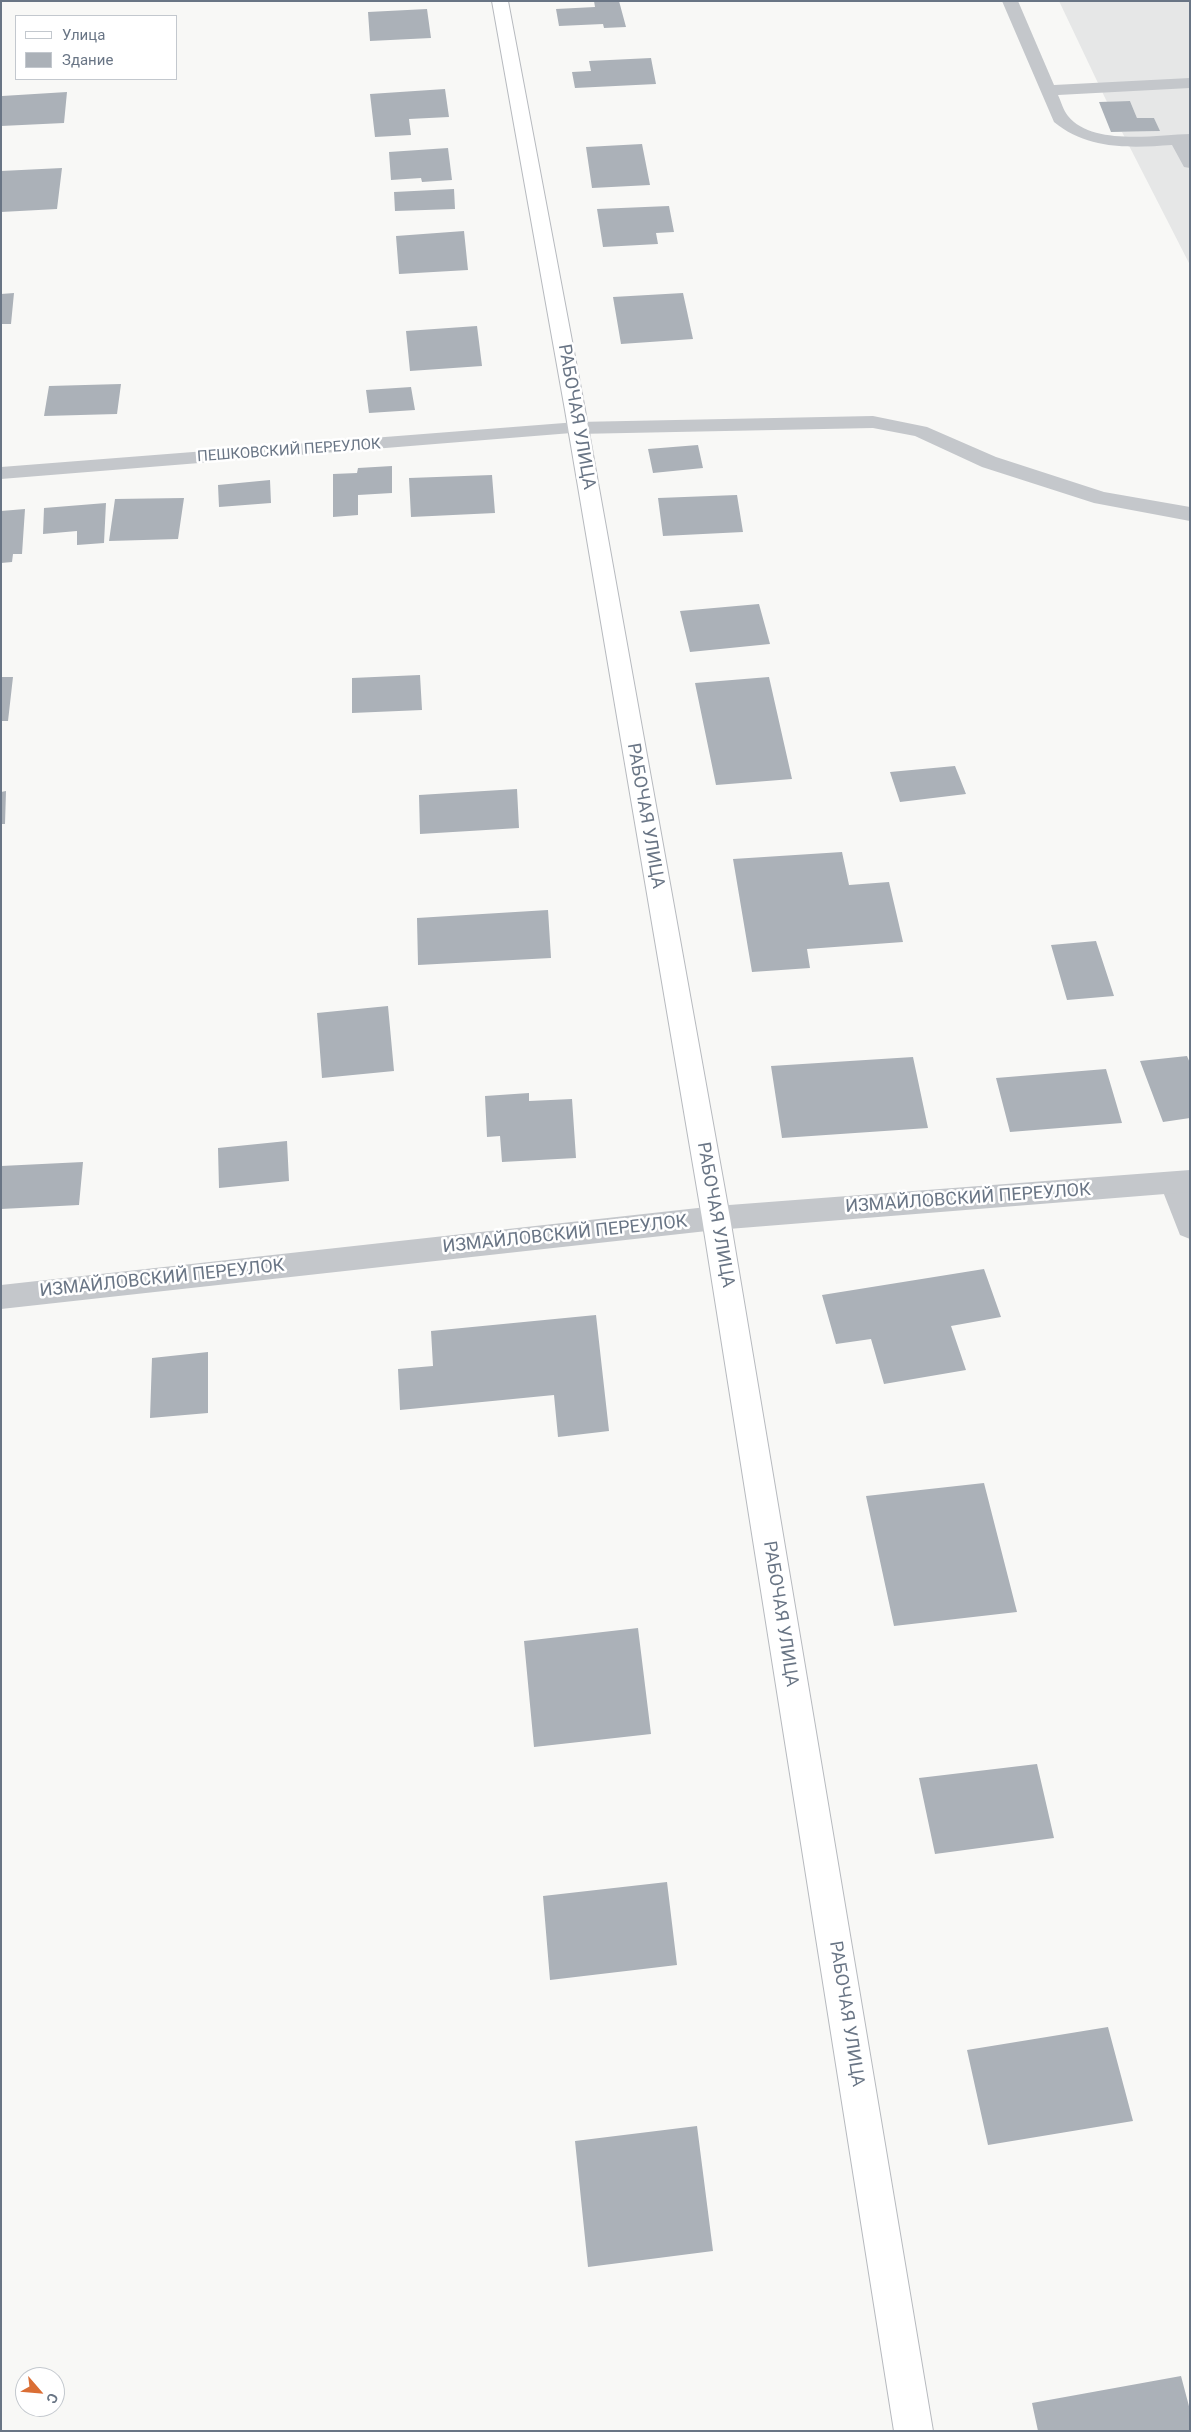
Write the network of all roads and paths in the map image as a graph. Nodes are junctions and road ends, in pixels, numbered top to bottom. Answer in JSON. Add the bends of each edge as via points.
{"nodes":[{"id":1,"x":500,"y":1,"type":"edge"},
{"id":2,"x":1010,"y":1,"type":"edge"},
{"id":3,"x":1190,"y":83,"type":"edge"},
{"id":4,"x":1048,"y":90,"type":"junction"},
{"id":5,"x":1184,"y":139,"type":"edge"},
{"id":6,"x":1190,"y":163,"type":"edge"},
{"id":7,"x":577,"y":428,"type":"junction"},
{"id":8,"x":1,"y":474,"type":"edge"},
{"id":9,"x":1190,"y":514,"type":"edge"},
{"id":10,"x":1182,"y":1182,"type":"edge"},
{"id":11,"x":716,"y":1218,"type":"junction"},
{"id":12,"x":1190,"y":1227,"type":"edge"},
{"id":13,"x":1,"y":1297,"type":"edge"},
{"id":14,"x":914,"y":2431,"type":"edge"}],
"edges":[{"from":1,"to":7,"type":"main road","name":"РАБОЧАЯ УЛИЦА"},
{"from":2,"to":4,"type":"street"},
{"from":3,"to":4,"type":"street"},
{"from":4,"to":5,"type":"street","via":[[1066,125],[1111,141]]},
{"from":5,"to":6,"type":"street"},
{"from":7,"to":8,"type":"street","name":"ПЕШКОВСКИЙ ПЕРЕУЛОК"},
{"from":7,"to":9,"type":"street","name":"ПЕШКОВСКИЙ ПЕРЕУЛОК","via":[[872,422],[920,430],[989,462],[1101,498]]},
{"from":7,"to":11,"type":"main road","name":"РАБОЧАЯ УЛИЦА"},
{"from":10,"to":11,"type":"street","name":"ИЗМАЙЛОВСКИЙ ПЕРЕУЛОК"},
{"from":10,"to":12,"type":"street"},
{"from":11,"to":13,"type":"street","name":"ИЗМАЙЛОВСКИЙ ПЕРЕУЛОК"},
{"from":11,"to":14,"type":"main road","name":"РАБОЧАЯ УЛИЦА"}]}
